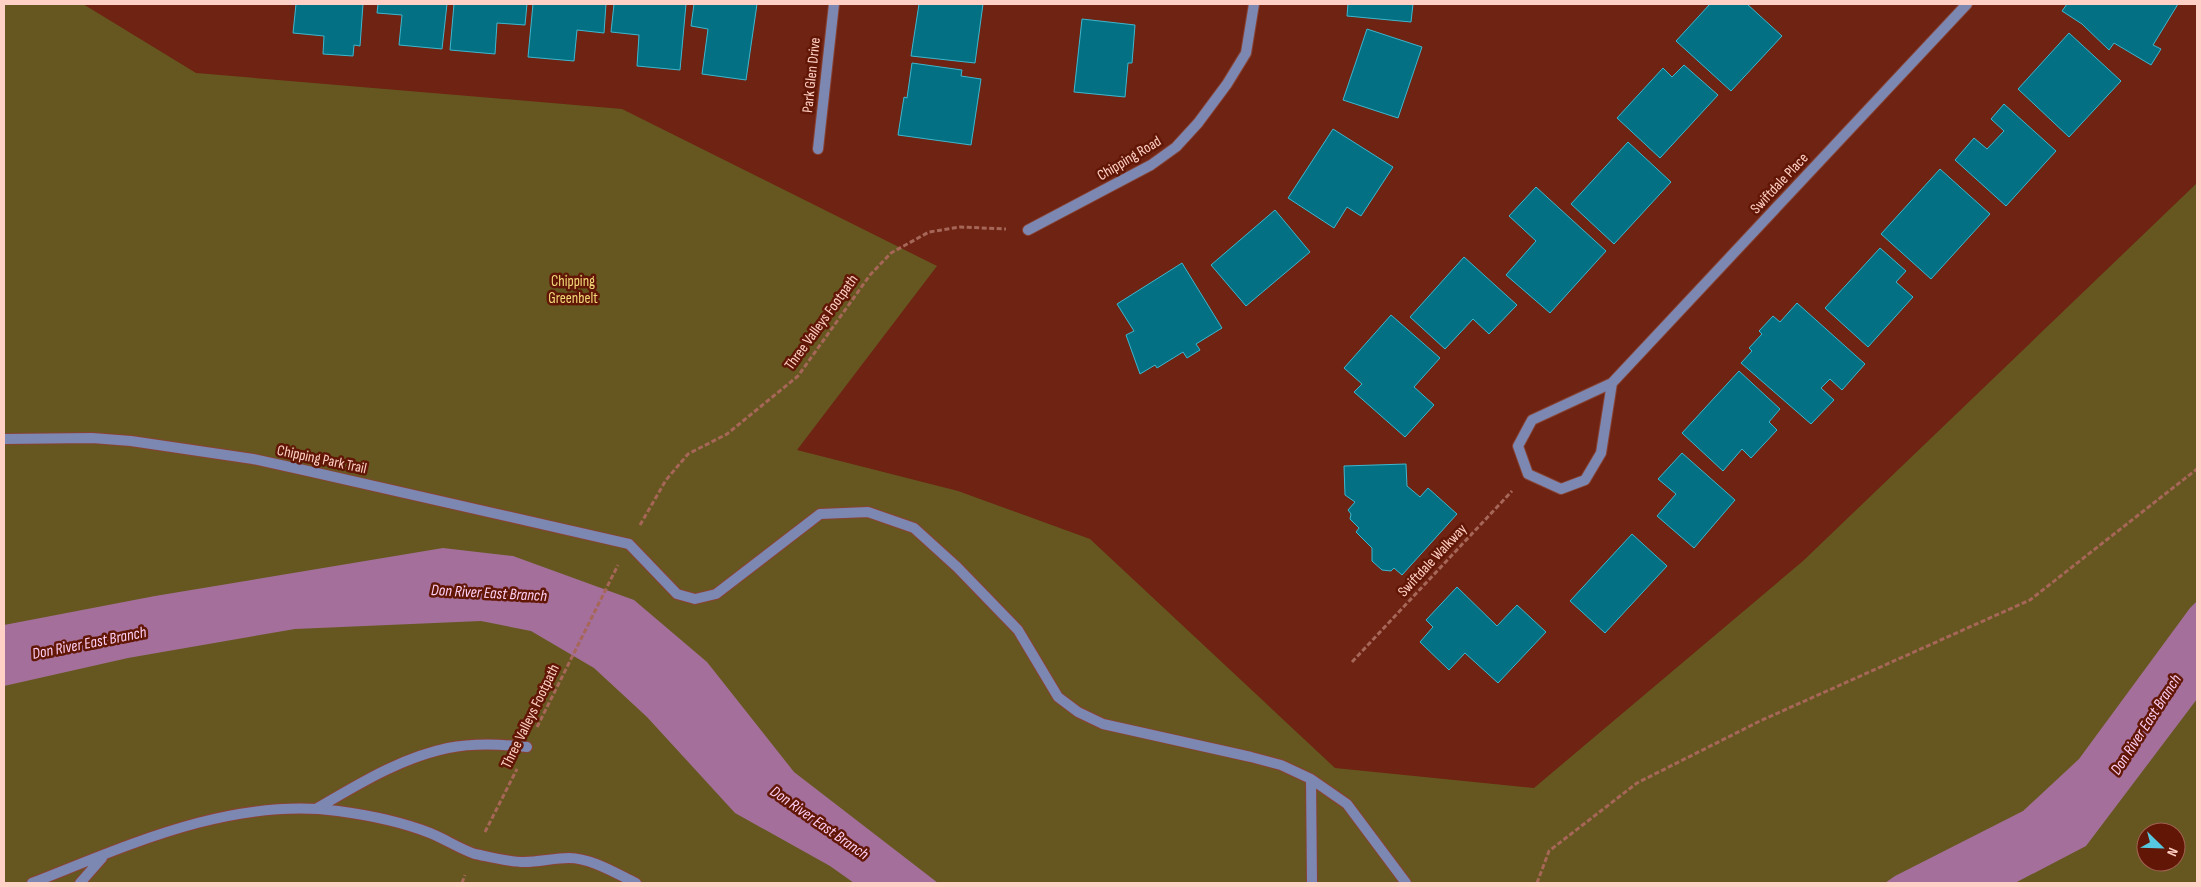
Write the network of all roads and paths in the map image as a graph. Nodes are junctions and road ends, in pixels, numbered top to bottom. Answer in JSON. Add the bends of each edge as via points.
{"nodes":[{"id":1,"x":834,"y":4,"type":"edge"},
{"id":2,"x":1254,"y":4,"type":"edge"},
{"id":3,"x":1967,"y":4,"type":"edge"},
{"id":4,"x":818,"y":149,"type":"dead end"},
{"id":5,"x":1028,"y":230,"type":"joint"},
{"id":6,"x":1612,"y":383,"type":"junction"},
{"id":7,"x":4,"y":439,"type":"edge"},
{"id":8,"x":2197,"y":469,"type":"edge"},
{"id":9,"x":1528,"y":474,"type":"junction"},
{"id":10,"x":629,"y":544,"type":"junction"},
{"id":11,"x":622,"y":559,"type":"dead end"},
{"id":12,"x":1352,"y":662,"type":"dead end"},
{"id":13,"x":527,"y":747,"type":"junction"},
{"id":14,"x":1310,"y":779,"type":"junction"},
{"id":15,"x":316,"y":809,"type":"junction"},
{"id":16,"x":474,"y":853,"type":"junction"},
{"id":17,"x":104,"y":855,"type":"junction"},
{"id":18,"x":32,"y":883,"type":"edge"},
{"id":19,"x":80,"y":883,"type":"edge"},
{"id":20,"x":462,"y":883,"type":"edge"},
{"id":21,"x":636,"y":883,"type":"edge"},
{"id":22,"x":1312,"y":883,"type":"edge"},
{"id":23,"x":1406,"y":883,"type":"edge"},
{"id":24,"x":1538,"y":883,"type":"edge"}],
"edges":[{"from":1,"to":4,"type":"street","name":"Park Glen Drive"},
{"from":2,"to":5,"type":"street","name":"Chipping Road","via":[[1246,54],[1215,100],[1176,147],[1151,164]]},
{"from":3,"to":6,"type":"street","name":"Swiftdale Place"},
{"from":5,"to":10,"type":"path","name":"Three Valleys Footpath","via":[[944,229],[929,232],[901,246],[870,275],[798,376],[727,434],[688,454],[666,480]]},
{"from":6,"to":9,"type":"street","name":"Swiftdale Place","via":[[1532,420],[1518,446]]},
{"from":6,"to":9,"type":"street","via":[[1601,453],[1585,480],[1561,489]]},
{"from":7,"to":10,"type":"street","name":"Chipping Park Trail","via":[[131,440],[244,458]]},
{"from":8,"to":24,"type":"path","via":[[2030,600],[1760,721],[1636,783],[1549,851]]},
{"from":9,"to":12,"type":"path","name":"Swiftdale Walkway"},
{"from":10,"to":14,"type":"street","via":[[677,594],[695,599],[716,594],[820,514],[868,512],[877,515],[914,528],[957,567],[1018,630],[1058,697],[1078,712],[1103,724],[1273,763]]},
{"from":11,"to":13,"type":"path","name":"Three Valleys Footpath"},
{"from":13,"to":15,"type":"street","via":[[496,744],[448,748],[400,764]]},
{"from":13,"to":16,"type":"path","name":"Three Valleys Footpath"},
{"from":14,"to":22,"type":"street"},
{"from":14,"to":23,"type":"street","via":[[1347,804]]},
{"from":15,"to":16,"type":"street","via":[[384,820],[429,833]]},
{"from":15,"to":17,"type":"street","via":[[226,816],[182,826]]},
{"from":16,"to":20,"type":"path","name":"Three Valleys Footpath"},
{"from":16,"to":21,"type":"street","via":[[522,862],[571,858],[606,868]]},
{"from":17,"to":18,"type":"street"},
{"from":17,"to":19,"type":"street"}]}
